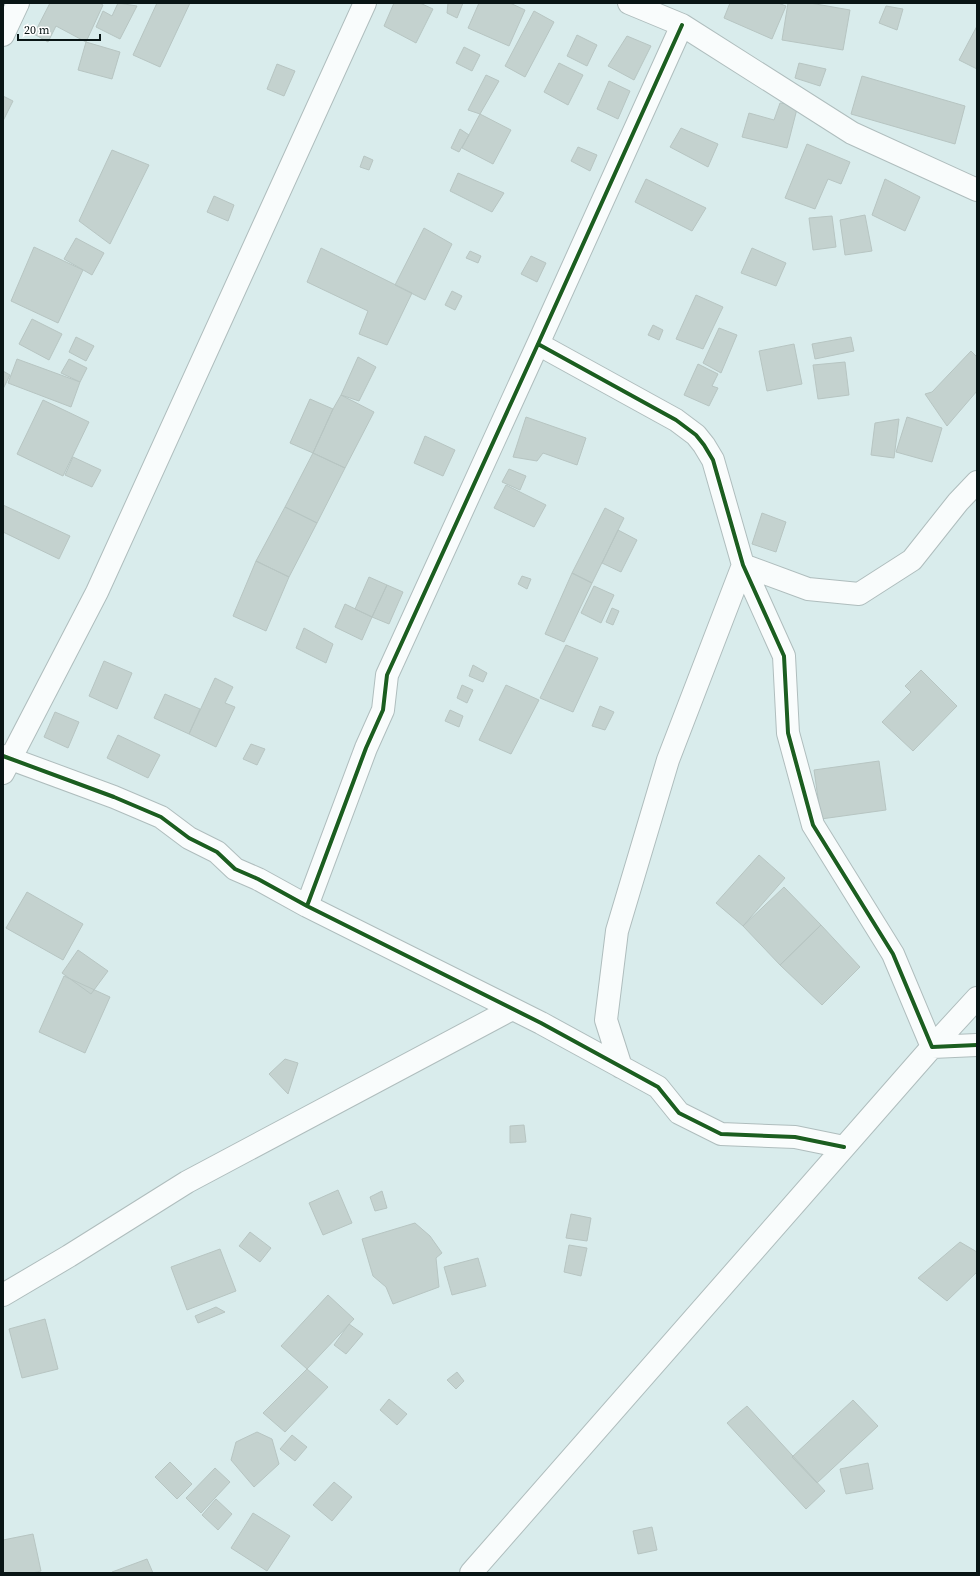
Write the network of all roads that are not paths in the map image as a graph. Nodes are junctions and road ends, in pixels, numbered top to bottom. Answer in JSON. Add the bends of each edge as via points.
{"nodes":[{"id":1,"x":18,"y":3,"type":"edge"},
{"id":2,"x":365,"y":3,"type":"edge"},
{"id":3,"x":629,"y":3,"type":"edge"},
{"id":4,"x":682,"y":26,"type":"junction"},
{"id":5,"x":3,"y":35,"type":"edge"},
{"id":6,"x":977,"y":190,"type":"edge"},
{"id":7,"x":538,"y":344,"type":"junction"},
{"id":8,"x":977,"y":482,"type":"edge"},
{"id":9,"x":743,"y":565,"type":"junction"},
{"id":10,"x":6,"y":764,"type":"edge"},
{"id":11,"x":307,"y":906,"type":"junction"},
{"id":12,"x":977,"y":998,"type":"edge"},
{"id":13,"x":512,"y":1009,"type":"junction"},
{"id":14,"x":977,"y":1044,"type":"edge"},
{"id":15,"x":932,"y":1047,"type":"junction"},
{"id":16,"x":621,"y":1067,"type":"junction"},
{"id":17,"x":844,"y":1147,"type":"junction"},
{"id":18,"x":3,"y":1295,"type":"edge"},
{"id":19,"x":471,"y":1573,"type":"edge"}],
"edges":[{"from":1,"to":5,"type":"street"},
{"from":2,"to":10,"type":"street","via":[[97,592]]},
{"from":3,"to":4,"type":"street"},
{"from":4,"to":6,"type":"street","via":[[852,133]]},
{"from":4,"to":7,"type":"street"},
{"from":7,"to":9,"type":"street","via":[[676,420],[696,435],[713,460]]},
{"from":7,"to":11,"type":"street","via":[[387,675],[383,710],[366,748]]},
{"from":8,"to":9,"type":"street","via":[[912,560],[859,594],[808,589]]},
{"from":9,"to":15,"type":"street","via":[[784,656],[788,734],[813,825],[893,954]]},
{"from":9,"to":16,"type":"street","via":[[668,760],[616,931],[606,1020]]},
{"from":10,"to":11,"type":"street","via":[[114,797],[161,817],[189,838],[218,852],[235,868]]},
{"from":11,"to":13,"type":"street"},
{"from":12,"to":15,"type":"street"},
{"from":13,"to":16,"type":"street"},
{"from":13,"to":18,"type":"street","via":[[187,1182]]},
{"from":14,"to":15,"type":"street"},
{"from":15,"to":17,"type":"street"},
{"from":16,"to":17,"type":"street","via":[[658,1088],[679,1113],[721,1134],[795,1137]]},
{"from":17,"to":19,"type":"street"}]}
